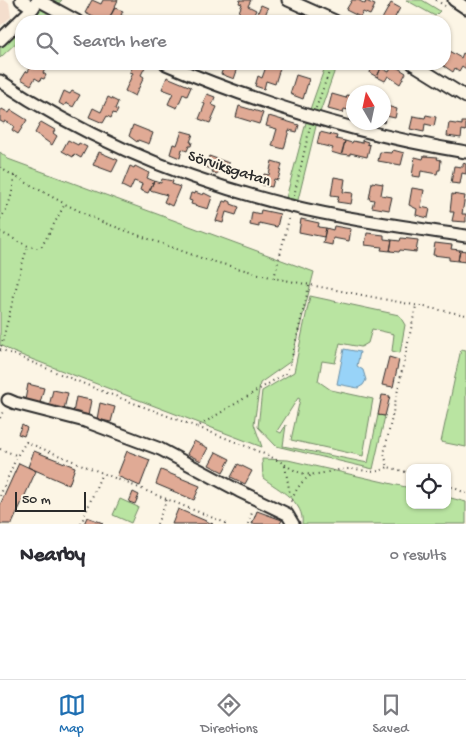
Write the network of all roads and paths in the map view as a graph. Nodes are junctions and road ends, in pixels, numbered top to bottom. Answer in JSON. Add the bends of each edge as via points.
{"nodes":[{"id":1,"x":21,"y":0,"type":"edge"},
{"id":2,"x":288,"y":0,"type":"edge"},
{"id":3,"x":454,"y":0,"type":"edge"},
{"id":4,"x":36,"y":3,"type":"edge"},
{"id":5,"x":466,"y":8,"type":"edge"},
{"id":6,"x":24,"y":15,"type":"edge"},
{"id":7,"x":63,"y":15,"type":"edge"},
{"id":8,"x":322,"y":15,"type":"edge"},
{"id":9,"x":15,"y":25,"type":"edge"},
{"id":10,"x":0,"y":40,"type":"edge"},
{"id":11,"x":182,"y":70,"type":"edge"},
{"id":12,"x":330,"y":70,"type":"edge"},
{"id":13,"x":423,"y":70,"type":"edge"},
{"id":14,"x":0,"y":82,"type":"edge"},
{"id":15,"x":466,"y":97,"type":"edge"},
{"id":16,"x":313,"y":117,"type":"junction"},
{"id":17,"x":466,"y":152,"type":"edge"},
{"id":18,"x":0,"y":168,"type":"edge"},
{"id":19,"x":14,"y":176,"type":"junction"},
{"id":20,"x":65,"y":204,"type":"junction"},
{"id":21,"x":292,"y":206,"type":"junction"},
{"id":22,"x":0,"y":219,"type":"edge"},
{"id":23,"x":0,"y":232,"type":"edge"},
{"id":24,"x":466,"y":236,"type":"edge"},
{"id":25,"x":28,"y":246,"type":"junction"},
{"id":26,"x":274,"y":278,"type":"junction"},
{"id":27,"x":309,"y":286,"type":"junction"},
{"id":28,"x":416,"y":306,"type":"junction"},
{"id":29,"x":466,"y":315,"type":"edge"},
{"id":30,"x":0,"y":350,"type":"edge"},
{"id":31,"x":8,"y":400,"type":"dead end"},
{"id":32,"x":197,"y":427,"type":"junction"},
{"id":33,"x":0,"y":449,"type":"edge"},
{"id":34,"x":17,"y":456,"type":"junction"},
{"id":35,"x":284,"y":464,"type":"junction"},
{"id":36,"x":388,"y":467,"type":"junction"},
{"id":37,"x":406,"y":473,"type":"edge"},
{"id":38,"x":102,"y":474,"type":"junction"},
{"id":39,"x":314,"y":474,"type":"junction"},
{"id":40,"x":451,"y":487,"type":"edge"},
{"id":41,"x":466,"y":493,"type":"edge"},
{"id":42,"x":0,"y":496,"type":"edge"},
{"id":43,"x":251,"y":497,"type":"junction"},
{"id":44,"x":167,"y":499,"type":"junction"},
{"id":45,"x":291,"y":502,"type":"junction"},
{"id":46,"x":292,"y":521,"type":"edge"},
{"id":47,"x":81,"y":524,"type":"edge"},
{"id":48,"x":157,"y":524,"type":"edge"},
{"id":49,"x":228,"y":524,"type":"edge"},
{"id":50,"x":248,"y":524,"type":"edge"}],
"edges":[{"from":1,"to":4,"type":"street"},
{"from":2,"to":8,"type":"street"},
{"from":3,"to":5,"type":"street"},
{"from":4,"to":6,"type":"street"},
{"from":4,"to":7,"type":"street"},
{"from":9,"to":10,"type":"street"},
{"from":11,"to":16,"type":"street"},
{"from":12,"to":16,"type":"path"},
{"from":13,"to":15,"type":"street"},
{"from":14,"to":21,"type":"street","name":"Sörviksgatan","via":[[63,119],[130,152],[208,182]]},
{"from":16,"to":17,"type":"street"},
{"from":16,"to":21,"type":"path"},
{"from":18,"to":19,"type":"path"},
{"from":19,"to":20,"type":"path"},
{"from":19,"to":22,"type":"path","via":[[11,197]]},
{"from":20,"to":25,"type":"path","via":[[42,246],[33,249]]},
{"from":20,"to":26,"type":"path","via":[[142,238]]},
{"from":21,"to":24,"type":"street","name":"Sörviksgatan"},
{"from":21,"to":26,"type":"path"},
{"from":23,"to":25,"type":"path"},
{"from":25,"to":30,"type":"path"},
{"from":26,"to":27,"type":"path"},
{"from":27,"to":28,"type":"path"},
{"from":27,"to":32,"type":"path","via":[[286,373]]},
{"from":28,"to":29,"type":"path"},
{"from":28,"to":36,"type":"path","via":[[384,447]]},
{"from":30,"to":32,"type":"path"},
{"from":31,"to":43,"type":"street","via":[[85,421],[160,449]]},
{"from":32,"to":35,"type":"path"},
{"from":33,"to":34,"type":"path"},
{"from":34,"to":38,"type":"path","via":[[26,442]]},
{"from":34,"to":42,"type":"path"},
{"from":35,"to":39,"type":"path","via":[[294,471]]},
{"from":35,"to":45,"type":"path"},
{"from":36,"to":37,"type":"path"},
{"from":36,"to":39,"type":"path","via":[[374,473],[348,469]]},
{"from":38,"to":44,"type":"path"},
{"from":38,"to":47,"type":"path"},
{"from":39,"to":45,"type":"path","via":[[298,486]]},
{"from":40,"to":41,"type":"path"},
{"from":43,"to":46,"type":"street"},
{"from":43,"to":50,"type":"path","via":[[254,506]]},
{"from":44,"to":48,"type":"path"},
{"from":44,"to":49,"type":"path"},
{"from":45,"to":46,"type":"path"}]}
